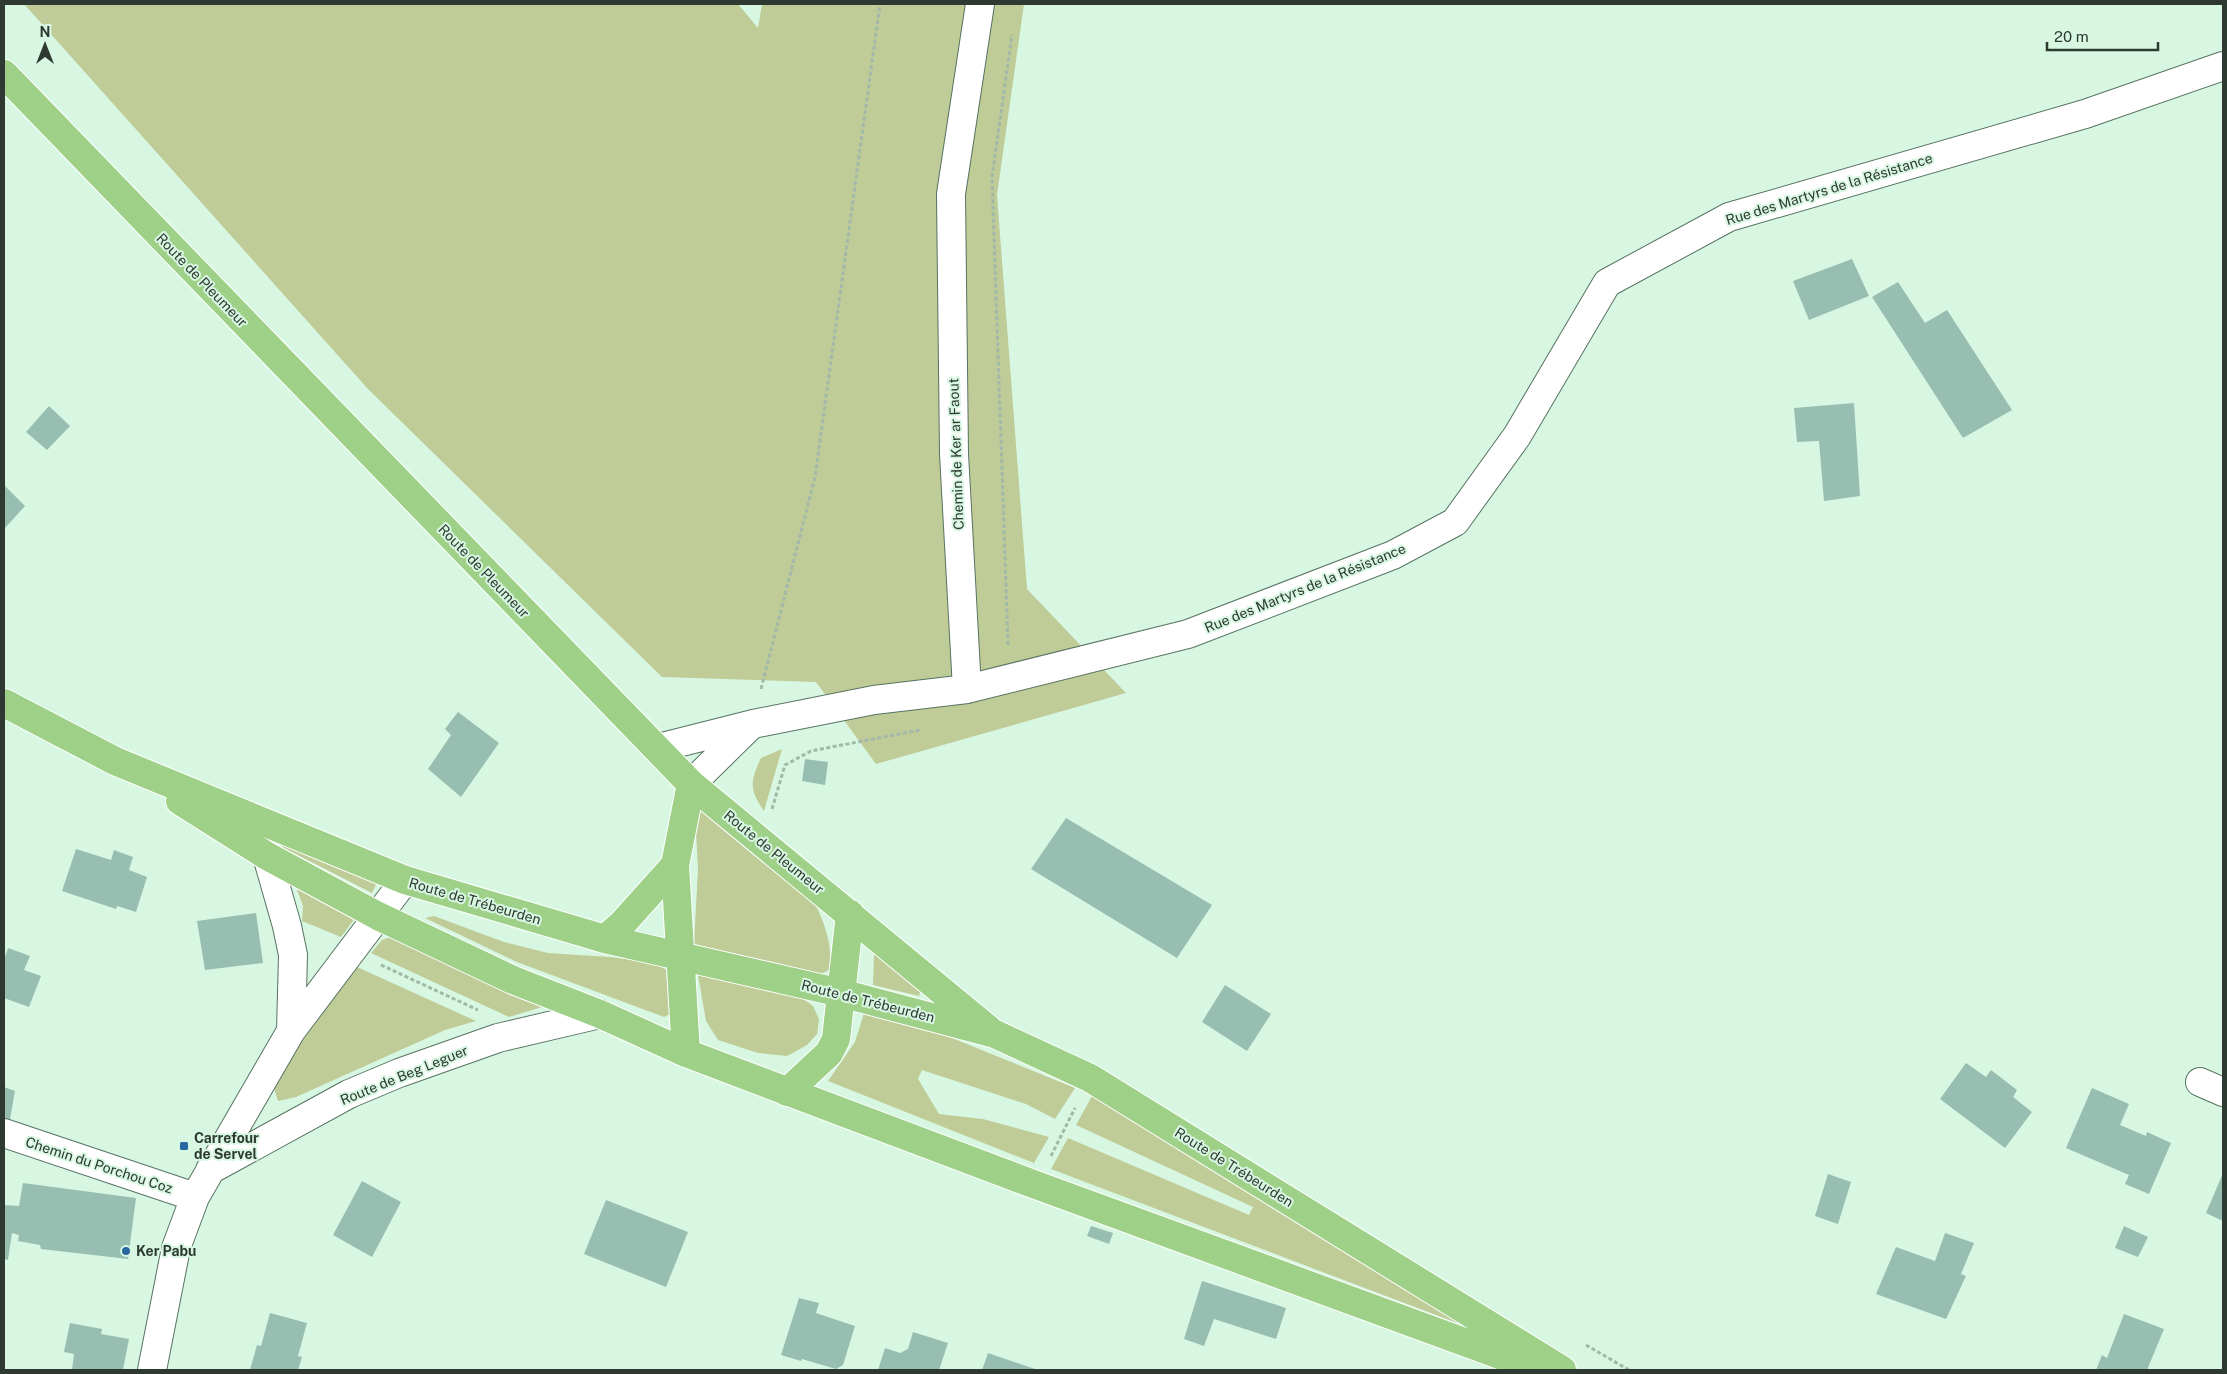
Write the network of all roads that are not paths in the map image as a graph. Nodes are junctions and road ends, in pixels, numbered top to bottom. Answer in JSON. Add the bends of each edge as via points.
{"nodes":[{"id":1,"x":980,"y":4,"type":"edge"},
{"id":2,"x":2223,"y":66,"type":"edge"},
{"id":3,"x":4,"y":74,"type":"edge"},
{"id":4,"x":968,"y":689,"type":"junction"},
{"id":5,"x":4,"y":703,"type":"edge"},
{"id":6,"x":752,"y":724,"type":"junction"},
{"id":7,"x":658,"y":748,"type":"junction"},
{"id":8,"x":116,"y":761,"type":"junction"},
{"id":9,"x":691,"y":784,"type":"junction"},
{"id":10,"x":267,"y":856,"type":"junction"},
{"id":11,"x":675,"y":865,"type":"junction"},
{"id":12,"x":405,"y":880,"type":"junction"},
{"id":13,"x":850,"y":914,"type":"junction"},
{"id":14,"x":378,"y":916,"type":"junction"},
{"id":15,"x":605,"y":939,"type":"junction"},
{"id":16,"x":680,"y":957,"type":"junction"},
{"id":17,"x":841,"y":993,"type":"junction"},
{"id":18,"x":600,"y":1014,"type":"junction"},
{"id":19,"x":292,"y":1031,"type":"junction"},
{"id":20,"x":995,"y":1034,"type":"junction"},
{"id":21,"x":686,"y":1053,"type":"junction"},
{"id":22,"x":787,"y":1092,"type":"junction"},
{"id":23,"x":4,"y":1133,"type":"edge"},
{"id":24,"x":210,"y":1170,"type":"junction"},
{"id":25,"x":195,"y":1197,"type":"junction"},
{"id":26,"x":152,"y":1370,"type":"edge"},
{"id":27,"x":1542,"y":1370,"type":"edge"},
{"id":28,"x":1562,"y":1370,"type":"edge"}],
"edges":[{"from":1,"to":4,"type":"street","name":"Chemin de Ker ar Faout","via":[[951,194],[954,454]]},
{"from":2,"to":4,"type":"street","name":"Rue des Martyrs de la Résistance","via":[[2085,114],[1729,217],[1607,283],[1517,436],[1455,522],[1393,555],[1188,634]]},
{"from":3,"to":7,"type":"main road","name":"Route de Pleumeur"},
{"from":4,"to":6,"type":"street","via":[[874,700]]},
{"from":5,"to":8,"type":"main road","name":"Route de Trébeurden"},
{"from":6,"to":7,"type":"street"},
{"from":6,"to":9,"type":"street"},
{"from":7,"to":9,"type":"main road","name":"Route de Pleumeur"},
{"from":8,"to":10,"type":"main road","name":"Route de Trébeurden"},
{"from":8,"to":12,"type":"main road","name":"Route de Trébeurden"},
{"from":9,"to":11,"type":"main road"},
{"from":9,"to":13,"type":"main road","name":"Route de Pleumeur"},
{"from":10,"to":14,"type":"main road","name":"Route de Trébeurden"},
{"from":10,"to":19,"type":"street","via":[[293,955]]},
{"from":11,"to":15,"type":"main road"},
{"from":11,"to":16,"type":"main road"},
{"from":12,"to":14,"type":"street"},
{"from":12,"to":15,"type":"main road","name":"Route de Trébeurden"},
{"from":13,"to":17,"type":"main road"},
{"from":13,"to":20,"type":"main road","name":"Route de Pleumeur"},
{"from":14,"to":18,"type":"main road","name":"Route de Trébeurden","via":[[513,980]]},
{"from":14,"to":19,"type":"street"},
{"from":15,"to":16,"type":"main road","name":"Route de Trébeurden"},
{"from":16,"to":17,"type":"main road","name":"Route de Trébeurden"},
{"from":16,"to":21,"type":"main road"},
{"from":17,"to":20,"type":"main road","name":"Route de Trébeurden"},
{"from":17,"to":22,"type":"main road","via":[[836,1038],[829,1053]]},
{"from":18,"to":21,"type":"main road","name":"Route de Trébeurden"},
{"from":18,"to":24,"type":"street","name":"Route de Beg Leguer","via":[[498,1038],[399,1073],[349,1094]]},
{"from":19,"to":24,"type":"street"},
{"from":20,"to":28,"type":"main road","name":"Route de Trébeurden","via":[[1090,1078]]},
{"from":21,"to":22,"type":"main road","name":"Route de Trébeurden"},
{"from":22,"to":27,"type":"main road","name":"Route de Trébeurden"},
{"from":23,"to":25,"type":"street","name":"Chemin du Porchou Coz"},
{"from":24,"to":25,"type":"street"},
{"from":25,"to":26,"type":"street","via":[[176,1248]]}]}
